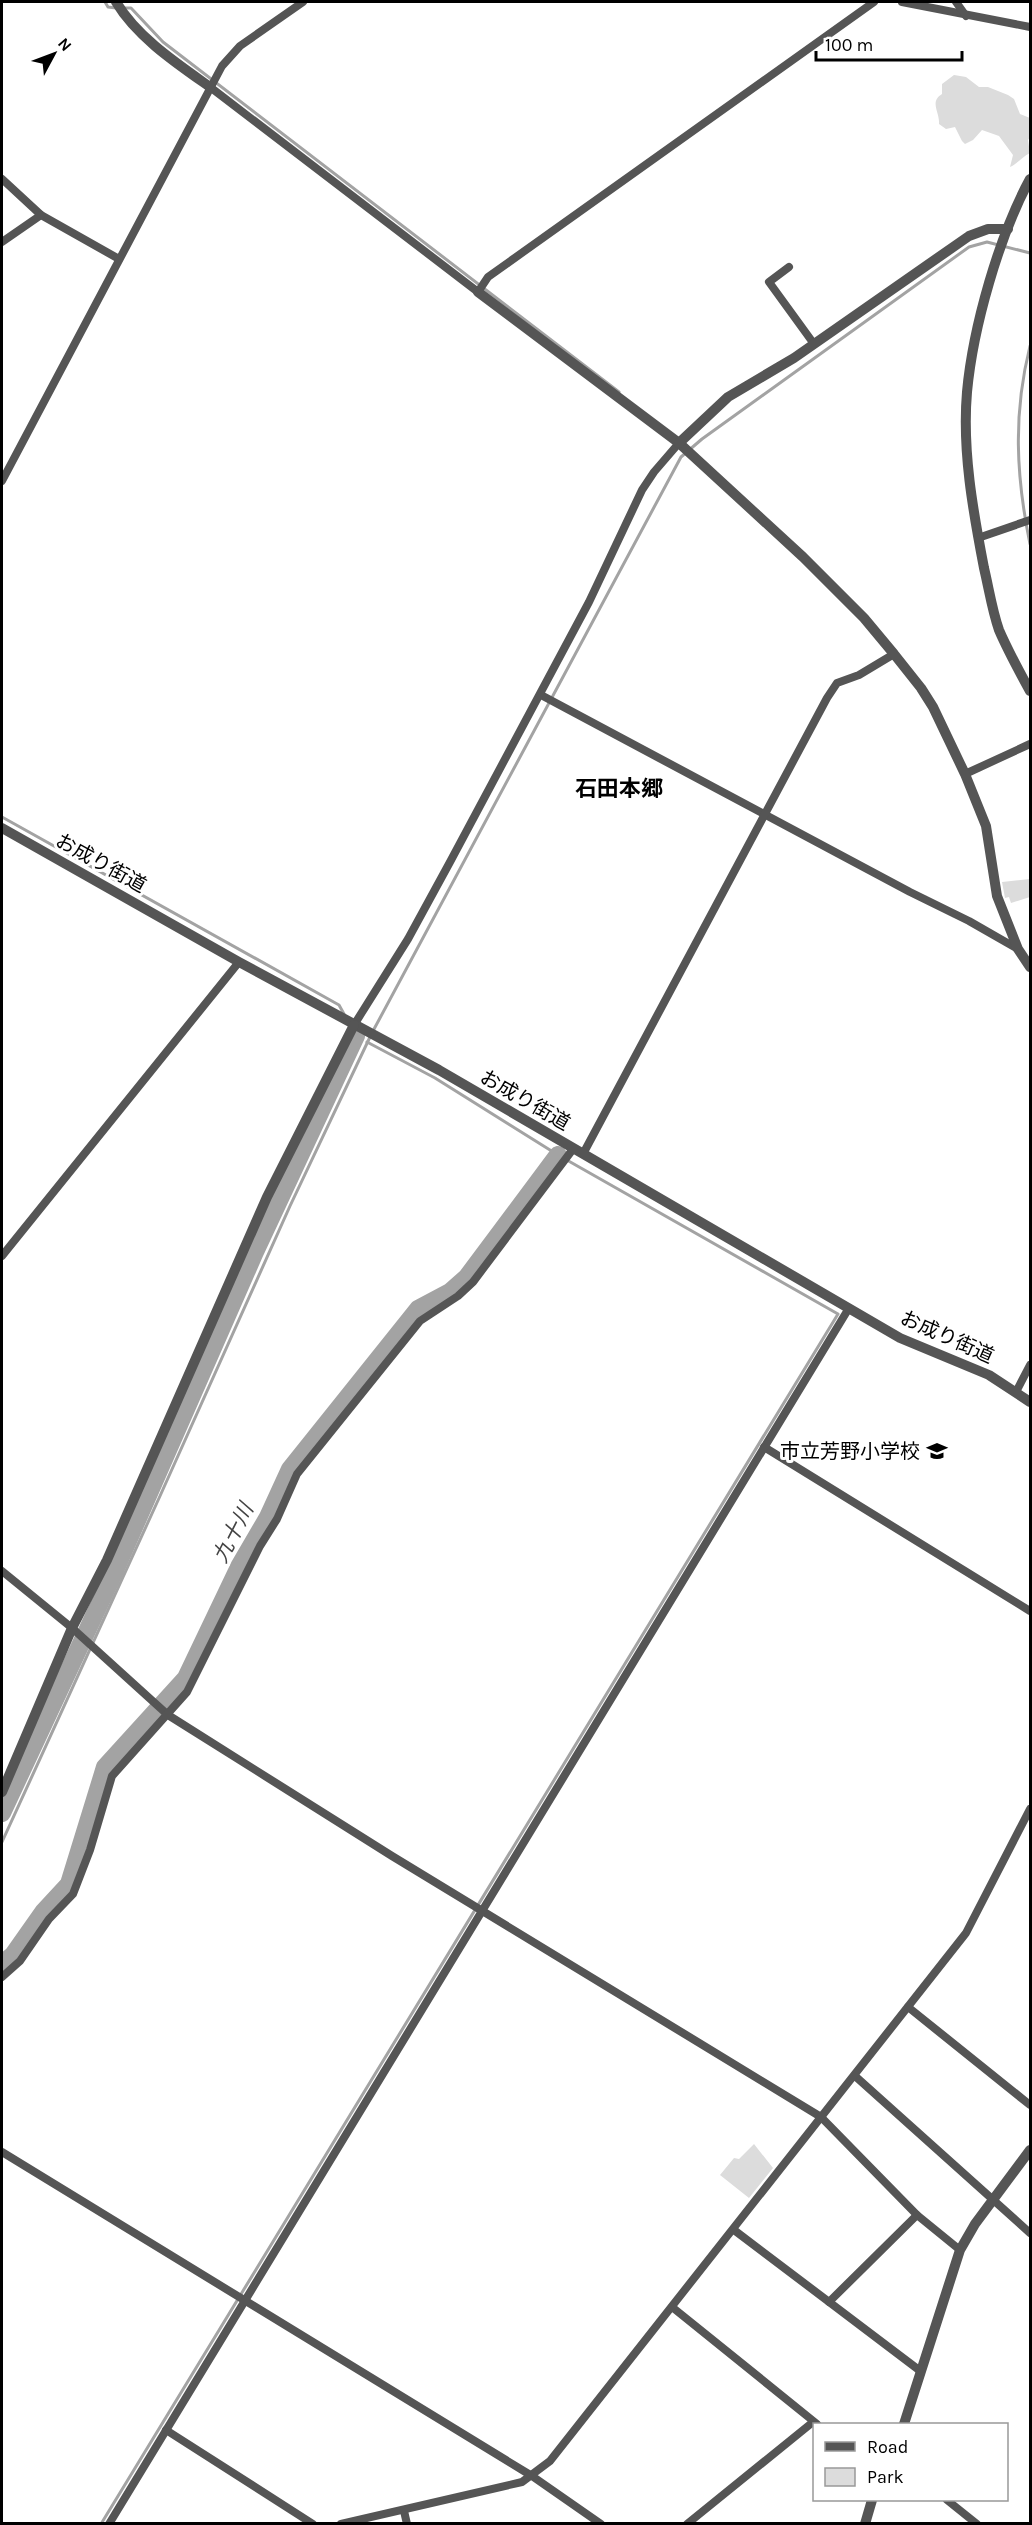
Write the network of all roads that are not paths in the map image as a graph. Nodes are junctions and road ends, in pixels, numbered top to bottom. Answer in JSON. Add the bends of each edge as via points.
{"nodes":[{"id":1,"x":116,"y":2,"type":"edge"},
{"id":2,"x":303,"y":2,"type":"edge"},
{"id":3,"x":874,"y":2,"type":"edge"},
{"id":4,"x":902,"y":2,"type":"edge"},
{"id":5,"x":956,"y":2,"type":"edge"},
{"id":6,"x":966,"y":15,"type":"junction"},
{"id":7,"x":1030,"y":27,"type":"edge"},
{"id":8,"x":210,"y":87,"type":"junction"},
{"id":9,"x":2,"y":179,"type":"edge"},
{"id":10,"x":1030,"y":179,"type":"edge"},
{"id":11,"x":40,"y":215,"type":"junction"},
{"id":12,"x":1008,"y":229,"type":"junction"},
{"id":13,"x":2,"y":242,"type":"edge"},
{"id":14,"x":119,"y":259,"type":"junction"},
{"id":15,"x":789,"y":267,"type":"dead end"},
{"id":16,"x":478,"y":292,"type":"junction"},
{"id":17,"x":814,"y":344,"type":"junction"},
{"id":18,"x":679,"y":443,"type":"junction"},
{"id":19,"x":2,"y":481,"type":"edge"},
{"id":20,"x":1030,"y":520,"type":"edge"},
{"id":21,"x":978,"y":538,"type":"junction"},
{"id":22,"x":894,"y":654,"type":"junction"},
{"id":23,"x":1030,"y":691,"type":"edge"},
{"id":24,"x":541,"y":695,"type":"junction"},
{"id":25,"x":1030,"y":744,"type":"edge"},
{"id":26,"x":965,"y":774,"type":"junction"},
{"id":27,"x":764,"y":815,"type":"junction"},
{"id":28,"x":2,"y":828,"type":"edge"},
{"id":29,"x":1018,"y":949,"type":"junction"},
{"id":30,"x":239,"y":962,"type":"junction"},
{"id":31,"x":1030,"y":966,"type":"edge"},
{"id":32,"x":354,"y":1024,"type":"junction"},
{"id":33,"x":578,"y":1151,"type":"junction"},
{"id":34,"x":2,"y":1256,"type":"edge"},
{"id":35,"x":849,"y":1308,"type":"junction"},
{"id":36,"x":1030,"y":1365,"type":"edge"},
{"id":37,"x":1016,"y":1392,"type":"junction"},
{"id":38,"x":1030,"y":1402,"type":"edge"},
{"id":39,"x":764,"y":1448,"type":"junction"},
{"id":40,"x":2,"y":1571,"type":"edge"},
{"id":41,"x":1030,"y":1611,"type":"edge"},
{"id":42,"x":72,"y":1628,"type":"junction"},
{"id":43,"x":168,"y":1715,"type":"junction"},
{"id":44,"x":2,"y":1792,"type":"edge"},
{"id":45,"x":1030,"y":1809,"type":"edge"},
{"id":46,"x":482,"y":1911,"type":"junction"},
{"id":47,"x":2,"y":1977,"type":"edge"},
{"id":48,"x":908,"y":2007,"type":"junction"},
{"id":49,"x":855,"y":2076,"type":"junction"},
{"id":50,"x":1030,"y":2105,"type":"edge"},
{"id":51,"x":821,"y":2117,"type":"junction"},
{"id":52,"x":1030,"y":2150,"type":"edge"},
{"id":53,"x":2,"y":2152,"type":"edge"},
{"id":54,"x":993,"y":2200,"type":"junction"},
{"id":55,"x":917,"y":2215,"type":"junction"},
{"id":56,"x":734,"y":2230,"type":"junction"},
{"id":57,"x":1030,"y":2233,"type":"edge"},
{"id":58,"x":960,"y":2250,"type":"junction"},
{"id":59,"x":246,"y":2300,"type":"junction"},
{"id":60,"x":829,"y":2302,"type":"junction"},
{"id":61,"x":672,"y":2307,"type":"junction"},
{"id":62,"x":920,"y":2370,"type":"junction"},
{"id":63,"x":815,"y":2423,"type":"edge"},
{"id":64,"x":904,"y":2423,"type":"edge"},
{"id":65,"x":813,"y":2425,"type":"edge"},
{"id":66,"x":166,"y":2430,"type":"junction"},
{"id":67,"x":532,"y":2476,"type":"junction"},
{"id":68,"x":871,"y":2501,"type":"edge"},
{"id":69,"x":950,"y":2501,"type":"edge"},
{"id":70,"x":404,"y":2511,"type":"junction"},
{"id":71,"x":109,"y":2523,"type":"edge"},
{"id":72,"x":313,"y":2523,"type":"edge"},
{"id":73,"x":340,"y":2523,"type":"edge"},
{"id":74,"x":407,"y":2523,"type":"edge"},
{"id":75,"x":601,"y":2523,"type":"edge"},
{"id":76,"x":687,"y":2523,"type":"edge"},
{"id":77,"x":865,"y":2523,"type":"edge"},
{"id":78,"x":977,"y":2523,"type":"edge"}],
"edges":[{"from":1,"to":8,"type":"street","via":[[145,36]]},
{"from":2,"to":8,"type":"street","via":[[240,46]]},
{"from":3,"to":16,"type":"street","via":[[488,277]]},
{"from":4,"to":6,"type":"street"},
{"from":5,"to":6,"type":"street"},
{"from":6,"to":7,"type":"street"},
{"from":8,"to":14,"type":"street"},
{"from":8,"to":16,"type":"street"},
{"from":9,"to":11,"type":"street"},
{"from":10,"to":12,"type":"street"},
{"from":11,"to":13,"type":"street"},
{"from":11,"to":14,"type":"street"},
{"from":12,"to":17,"type":"street","via":[[988,229],[969,236]]},
{"from":12,"to":21,"type":"street","via":[[979,320],[967,393],[970,476]]},
{"from":14,"to":19,"type":"street"},
{"from":15,"to":17,"type":"street","via":[[769,282]]},
{"from":16,"to":18,"type":"street"},
{"from":17,"to":18,"type":"street","via":[[728,396]]},
{"from":18,"to":22,"type":"street","via":[[803,558]]},
{"from":18,"to":24,"type":"street","via":[[642,490]]},
{"from":20,"to":21,"type":"street"},
{"from":21,"to":23,"type":"street","via":[[999,630]]},
{"from":22,"to":26,"type":"street","via":[[927,698]]},
{"from":22,"to":27,"type":"street","via":[[837,683]]},
{"from":24,"to":27,"type":"street"},
{"from":24,"to":32,"type":"street","via":[[408,939]]},
{"from":25,"to":26,"type":"street"},
{"from":26,"to":29,"type":"street","via":[[986,826],[997,896]]},
{"from":27,"to":29,"type":"street"},
{"from":27,"to":33,"type":"street"},
{"from":28,"to":30,"type":"street","name":"お成り街道"},
{"from":29,"to":31,"type":"street"},
{"from":30,"to":32,"type":"street","name":"お成り街道"},
{"from":30,"to":34,"type":"street"},
{"from":32,"to":33,"type":"street","name":"お成り街道"},
{"from":32,"to":42,"type":"street","via":[[267,1197],[107,1560]]},
{"from":33,"to":35,"type":"street","name":"お成り街道"},
{"from":33,"to":43,"type":"street","via":[[473,1282],[420,1321],[297,1474],[187,1692]]},
{"from":35,"to":37,"type":"street","name":"お成り街道","via":[[900,1338],[989,1375]]},
{"from":35,"to":39,"type":"street"},
{"from":36,"to":37,"type":"street"},
{"from":37,"to":38,"type":"street","name":"お成り街道"},
{"from":39,"to":41,"type":"street"},
{"from":39,"to":46,"type":"street"},
{"from":40,"to":42,"type":"street"},
{"from":42,"to":43,"type":"street"},
{"from":42,"to":44,"type":"street"},
{"from":43,"to":46,"type":"street"},
{"from":43,"to":47,"type":"street","via":[[112,1776],[73,1894],[49,1919],[20,1961]]},
{"from":45,"to":48,"type":"street","via":[[973,1922]]},
{"from":46,"to":51,"type":"street"},
{"from":46,"to":59,"type":"street"},
{"from":48,"to":49,"type":"street"},
{"from":48,"to":50,"type":"street"},
{"from":49,"to":51,"type":"street"},
{"from":49,"to":54,"type":"street"},
{"from":51,"to":55,"type":"street"},
{"from":51,"to":56,"type":"street"},
{"from":52,"to":54,"type":"street"},
{"from":53,"to":59,"type":"street"},
{"from":54,"to":57,"type":"street"},
{"from":54,"to":58,"type":"street"},
{"from":55,"to":58,"type":"street"},
{"from":55,"to":60,"type":"street"},
{"from":56,"to":60,"type":"street"},
{"from":56,"to":61,"type":"street"},
{"from":58,"to":62,"type":"street"},
{"from":59,"to":66,"type":"street"},
{"from":59,"to":67,"type":"street"},
{"from":60,"to":62,"type":"street"},
{"from":61,"to":63,"type":"street"},
{"from":61,"to":67,"type":"street","via":[[550,2461]]},
{"from":62,"to":64,"type":"street"},
{"from":65,"to":76,"type":"street"},
{"from":66,"to":71,"type":"street"},
{"from":66,"to":72,"type":"street"},
{"from":67,"to":70,"type":"street","via":[[522,2482]]},
{"from":67,"to":75,"type":"street"},
{"from":68,"to":77,"type":"street"},
{"from":69,"to":78,"type":"street"},
{"from":70,"to":73,"type":"street"},
{"from":70,"to":74,"type":"street"}]}
